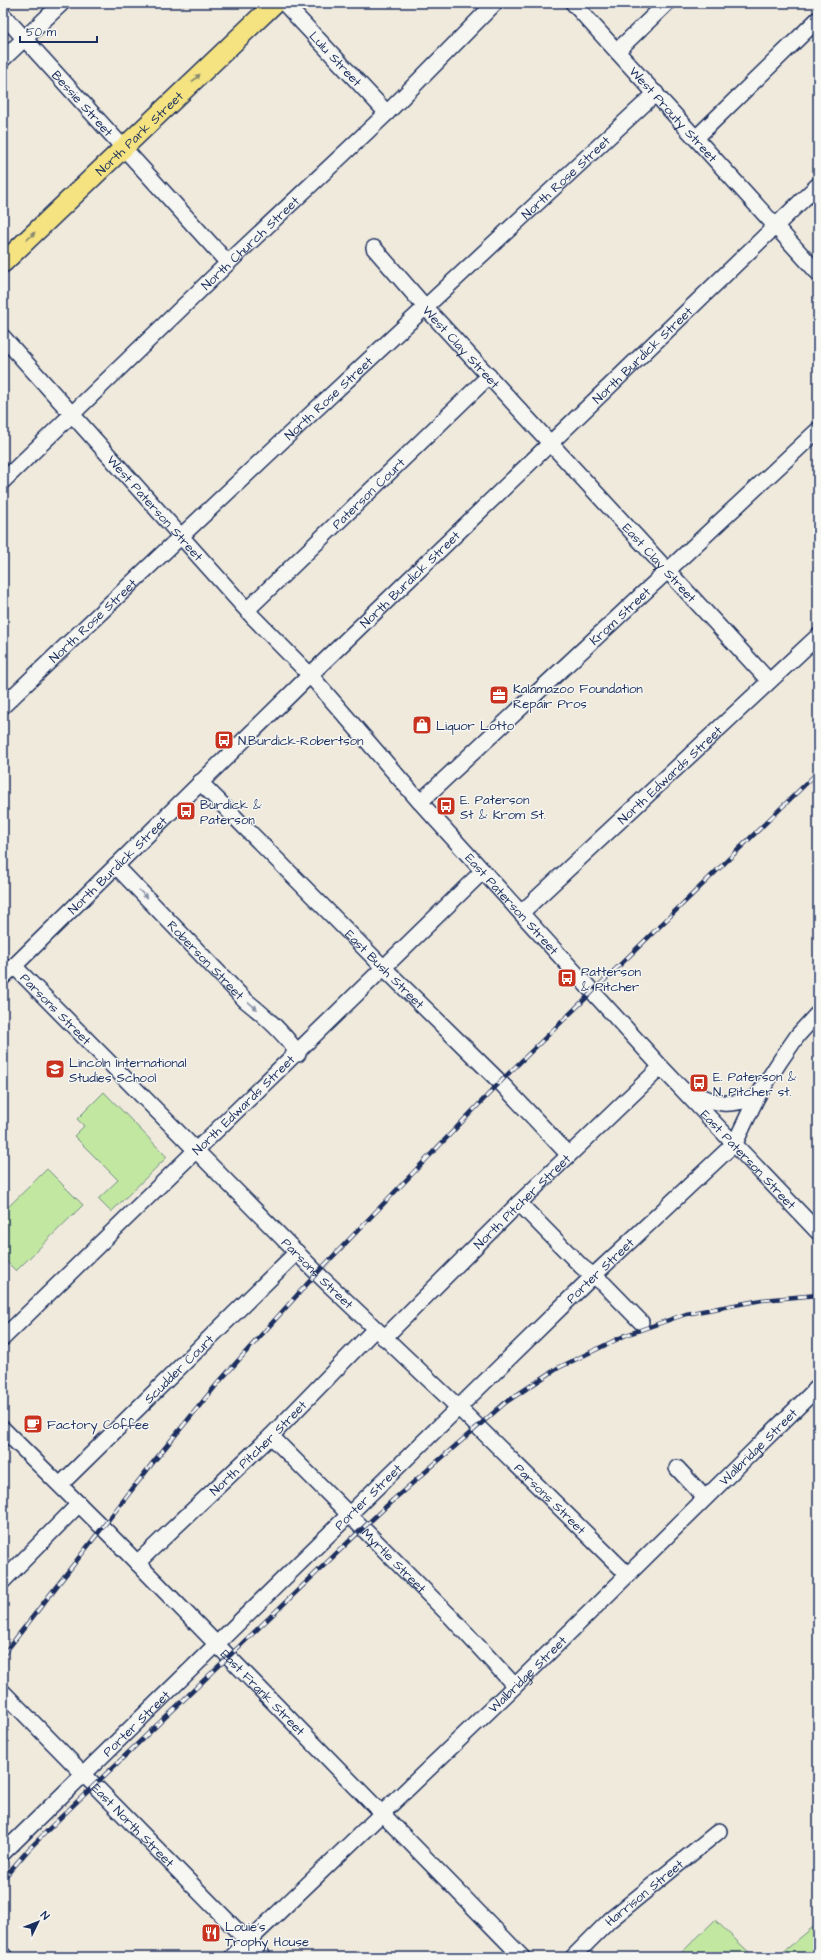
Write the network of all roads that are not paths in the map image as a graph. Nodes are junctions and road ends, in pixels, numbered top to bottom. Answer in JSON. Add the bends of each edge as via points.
{"nodes":[{"id":1,"x":62,"y":3,"type":"edge"},
{"id":2,"x":275,"y":3,"type":"edge"},
{"id":3,"x":284,"y":3,"type":"edge"},
{"id":4,"x":494,"y":3,"type":"edge"},
{"id":5,"x":573,"y":3,"type":"edge"},
{"id":6,"x":667,"y":3,"type":"edge"},
{"id":7,"x":3,"y":15,"type":"edge"},
{"id":8,"x":818,"y":19,"type":"edge"},
{"id":9,"x":24,"y":39,"type":"junction"},
{"id":10,"x":617,"y":51,"type":"junction"},
{"id":11,"x":3,"y":59,"type":"edge"},
{"id":12,"x":656,"y":93,"type":"junction"},
{"id":13,"x":387,"y":113,"type":"junction"},
{"id":14,"x":696,"y":137,"type":"junction"},
{"id":15,"x":122,"y":148,"type":"junction"},
{"id":16,"x":818,"y":185,"type":"edge"},
{"id":17,"x":775,"y":225,"type":"junction"},
{"id":18,"x":374,"y":248,"type":"dead end"},
{"id":19,"x":3,"y":263,"type":"edge"},
{"id":20,"x":228,"y":263,"type":"junction"},
{"id":21,"x":818,"y":272,"type":"edge"},
{"id":22,"x":426,"y":308,"type":"junction"},
{"id":23,"x":3,"y":337,"type":"edge"},
{"id":24,"x":489,"y":376,"type":"junction"},
{"id":25,"x":72,"y":414,"type":"junction"},
{"id":26,"x":818,"y":430,"type":"edge"},
{"id":27,"x":551,"y":443,"type":"junction"},
{"id":28,"x":3,"y":481,"type":"edge"},
{"id":29,"x":181,"y":536,"type":"junction"},
{"id":30,"x":668,"y":570,"type":"junction"},
{"id":31,"x":248,"y":609,"type":"junction"},
{"id":32,"x":818,"y":636,"type":"edge"},
{"id":33,"x":310,"y":675,"type":"junction"},
{"id":34,"x":769,"y":681,"type":"junction"},
{"id":35,"x":3,"y":706,"type":"edge"},
{"id":36,"x":200,"y":782,"type":"junction"},
{"id":37,"x":420,"y":802,"type":"junction"},
{"id":38,"x":116,"y":866,"type":"junction"},
{"id":39,"x":483,"y":871,"type":"junction"},
{"id":40,"x":521,"y":913,"type":"junction"},
{"id":41,"x":14,"y":966,"type":"junction"},
{"id":42,"x":384,"y":968,"type":"junction"},
{"id":43,"x":3,"y":977,"type":"edge"},
{"id":44,"x":818,"y":1014,"type":"edge"},
{"id":45,"x":298,"y":1054,"type":"junction"},
{"id":46,"x":661,"y":1067,"type":"junction"},
{"id":47,"x":680,"y":1086,"type":"junction"},
{"id":48,"x":757,"y":1097,"type":"junction"},
{"id":49,"x":735,"y":1143,"type":"junction"},
{"id":50,"x":195,"y":1151,"type":"junction"},
{"id":51,"x":569,"y":1156,"type":"junction"},
{"id":52,"x":519,"y":1203,"type":"junction"},
{"id":53,"x":818,"y":1232,"type":"edge"},
{"id":54,"x":297,"y":1252,"type":"junction"},
{"id":55,"x":594,"y":1276,"type":"junction"},
{"id":56,"x":641,"y":1322,"type":"dead end"},
{"id":57,"x":380,"y":1333,"type":"junction"},
{"id":58,"x":3,"y":1338,"type":"edge"},
{"id":59,"x":818,"y":1388,"type":"edge"},
{"id":60,"x":459,"y":1408,"type":"junction"},
{"id":61,"x":3,"y":1429,"type":"edge"},
{"id":62,"x":271,"y":1436,"type":"junction"},
{"id":63,"x":677,"y":1468,"type":"dead end"},
{"id":64,"x":60,"y":1485,"type":"junction"},
{"id":65,"x":705,"y":1498,"type":"junction"},
{"id":66,"x":79,"y":1504,"type":"junction"},
{"id":67,"x":350,"y":1515,"type":"junction"},
{"id":68,"x":137,"y":1563,"type":"junction"},
{"id":69,"x":627,"y":1574,"type":"junction"},
{"id":70,"x":3,"y":1581,"type":"edge"},
{"id":71,"x":216,"y":1645,"type":"junction"},
{"id":72,"x":515,"y":1686,"type":"junction"},
{"id":73,"x":3,"y":1692,"type":"edge"},
{"id":74,"x":84,"y":1774,"type":"junction"},
{"id":75,"x":381,"y":1813,"type":"junction"},
{"id":76,"x":719,"y":1831,"type":"dead end"},
{"id":77,"x":3,"y":1853,"type":"edge"},
{"id":78,"x":248,"y":1941,"type":"junction"},
{"id":79,"x":232,"y":1957,"type":"edge"},
{"id":80,"x":263,"y":1957,"type":"edge"},
{"id":81,"x":522,"y":1957,"type":"edge"},
{"id":82,"x":573,"y":1957,"type":"edge"}],
"edges":[{"from":1,"to":9,"type":"street"},
{"from":15,"to":2,"type":"main road","name":"North Park Street","one_way":true},
{"from":3,"to":13,"type":"street","name":"Lulu Street"},
{"from":4,"to":13,"type":"street","name":"North Church Street"},
{"from":5,"to":10,"type":"street","name":"West Prouty Street"},
{"from":6,"to":10,"type":"street"},
{"from":7,"to":9,"type":"street","name":"Bessie Street"},
{"from":8,"to":14,"type":"street"},
{"from":9,"to":11,"type":"street"},
{"from":9,"to":15,"type":"street","name":"Bessie Street"},
{"from":10,"to":12,"type":"street","name":"West Prouty Street"},
{"from":12,"to":14,"type":"street","name":"West Prouty Street"},
{"from":12,"to":22,"type":"street","name":"North Rose Street"},
{"from":13,"to":20,"type":"street","name":"North Church Street"},
{"from":14,"to":17,"type":"street","name":"West Prouty Street"},
{"from":19,"to":15,"type":"main road","name":"North Park Street","one_way":true},
{"from":15,"to":20,"type":"street","name":"Bessie Street"},
{"from":16,"to":17,"type":"street","name":"North Burdick Street"},
{"from":17,"to":21,"type":"street","name":"West Prouty Street"},
{"from":17,"to":27,"type":"street","name":"North Burdick Street"},
{"from":18,"to":22,"type":"street","name":"West Clay Street"},
{"from":20,"to":25,"type":"street","name":"North Church Street"},
{"from":22,"to":24,"type":"street","name":"West Clay Street"},
{"from":22,"to":29,"type":"street","name":"North Rose Street"},
{"from":23,"to":25,"type":"street","name":"West Paterson Street"},
{"from":24,"to":27,"type":"street","name":"West Clay Street"},
{"from":24,"to":31,"type":"street","name":"Paterson Court"},
{"from":25,"to":28,"type":"street","name":"North Church Street"},
{"from":25,"to":29,"type":"street","name":"West Paterson Street"},
{"from":26,"to":30,"type":"street","name":"Krom Street"},
{"from":27,"to":30,"type":"street","name":"East Clay Street"},
{"from":27,"to":33,"type":"street","name":"North Burdick Street"},
{"from":29,"to":31,"type":"street","name":"West Paterson Street"},
{"from":29,"to":35,"type":"street","name":"North Rose Street"},
{"from":30,"to":34,"type":"street","name":"East Clay Street"},
{"from":30,"to":37,"type":"street","name":"Krom Street"},
{"from":31,"to":33,"type":"street","name":"West Paterson Street"},
{"from":32,"to":34,"type":"street","name":"North Edwards Street"},
{"from":33,"to":36,"type":"street","name":"North Burdick Street"},
{"from":33,"to":37,"type":"street","name":"East Paterson Street"},
{"from":34,"to":40,"type":"street","name":"North Edwards Street"},
{"from":36,"to":38,"type":"street","name":"North Burdick Street"},
{"from":36,"to":42,"type":"street","name":"East Bush Street"},
{"from":37,"to":39,"type":"street","name":"East Paterson Street"},
{"from":38,"to":41,"type":"street","name":"North Burdick Street"},
{"from":38,"to":45,"type":"street","name":"Roberson Street","one_way":true,"via":[[246,1000],[265,1016]]},
{"from":39,"to":40,"type":"street","name":"East Paterson Street"},
{"from":39,"to":42,"type":"street","name":"North Edwards Street"},
{"from":40,"to":46,"type":"street","name":"East Paterson Street"},
{"from":41,"to":43,"type":"street","name":"North Burdick Street"},
{"from":41,"to":50,"type":"street","name":"Parsons Street"},
{"from":42,"to":45,"type":"street","name":"North Edwards Street"},
{"from":42,"to":51,"type":"street","name":"East Bush Street","via":[[500,1082]]},
{"from":44,"to":48,"type":"street","via":[[798,1035]]},
{"from":45,"to":50,"type":"street","name":"North Edwards Street"},
{"from":46,"to":47,"type":"street","name":"East Paterson Street"},
{"from":46,"to":51,"type":"street","name":"North Pitcher Street"},
{"from":47,"to":48,"type":"street","via":[[710,1102],[738,1103]]},
{"from":47,"to":49,"type":"street","name":"East Paterson Street"},
{"from":48,"to":49,"type":"street"},
{"from":49,"to":53,"type":"street","name":"East Paterson Street"},
{"from":49,"to":55,"type":"street","name":"Porter Street"},
{"from":50,"to":54,"type":"street","name":"Parsons Street"},
{"from":50,"to":58,"type":"street","name":"North Edwards Street"},
{"from":51,"to":52,"type":"street","name":"North Pitcher Street"},
{"from":52,"to":55,"type":"street"},
{"from":52,"to":57,"type":"street","name":"North Pitcher Street"},
{"from":54,"to":57,"type":"street","name":"Parsons Street"},
{"from":54,"to":64,"type":"street","name":"Scudder Court"},
{"from":55,"to":56,"type":"street"},
{"from":55,"to":60,"type":"street","name":"Porter Street"},
{"from":57,"to":60,"type":"street","name":"Parsons Street"},
{"from":57,"to":62,"type":"street","name":"North Pitcher Street"},
{"from":59,"to":65,"type":"street","name":"Walbridge Street"},
{"from":60,"to":67,"type":"street","name":"Porter Street"},
{"from":60,"to":69,"type":"street","name":"Parsons Street"},
{"from":61,"to":64,"type":"street","name":"East Frank Street"},
{"from":62,"to":67,"type":"street","name":"Myrtle Street"},
{"from":62,"to":68,"type":"street","name":"North Pitcher Street"},
{"from":63,"to":65,"type":"street"},
{"from":64,"to":66,"type":"street","name":"East Frank Street"},
{"from":65,"to":69,"type":"street","name":"Walbridge Street"},
{"from":66,"to":68,"type":"street","name":"East Frank Street"},
{"from":66,"to":70,"type":"street"},
{"from":67,"to":71,"type":"street","name":"Porter Street"},
{"from":67,"to":72,"type":"street","name":"Myrtle Street"},
{"from":68,"to":71,"type":"street","name":"East Frank Street"},
{"from":69,"to":72,"type":"street","name":"Walbridge Street"},
{"from":71,"to":74,"type":"street","name":"Porter Street"},
{"from":71,"to":75,"type":"street","name":"East Frank Street"},
{"from":72,"to":75,"type":"street","name":"Walbridge Street"},
{"from":73,"to":74,"type":"street","name":"East North Street"},
{"from":74,"to":77,"type":"street","name":"Porter Street"},
{"from":74,"to":78,"type":"street","name":"East North Street"},
{"from":75,"to":78,"type":"street","name":"Walbridge Street"},
{"from":75,"to":81,"type":"street","name":"East Frank Street"},
{"from":76,"to":82,"type":"street","name":"Harrison Street","via":[[610,1920]]},
{"from":78,"to":79,"type":"street","name":"Walbridge Street"},
{"from":78,"to":80,"type":"street","name":"East North Street"}]}
